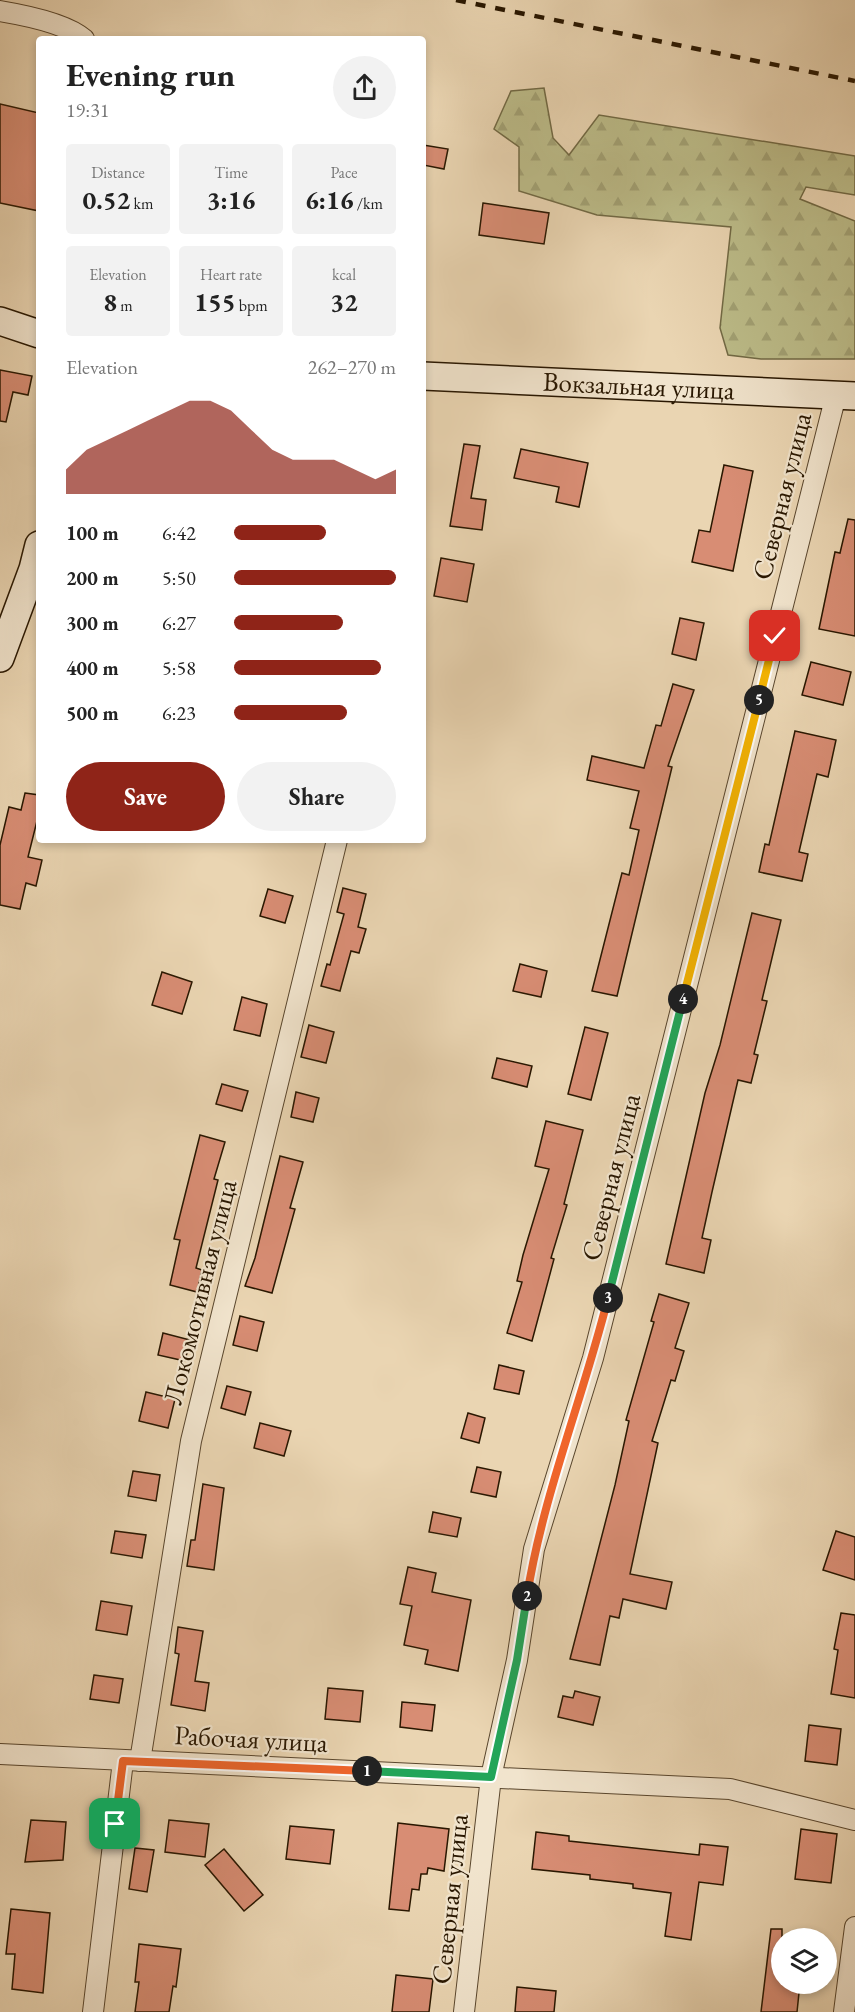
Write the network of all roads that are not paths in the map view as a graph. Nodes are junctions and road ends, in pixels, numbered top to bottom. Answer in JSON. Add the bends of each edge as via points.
{"nodes":[{"id":1,"x":0,"y":11,"type":"edge"},
{"id":2,"x":81,"y":36,"type":"edge"},
{"id":3,"x":0,"y":321,"type":"edge"},
{"id":4,"x":36,"y":333,"type":"edge"},
{"id":5,"x":426,"y":376,"type":"edge"},
{"id":6,"x":845,"y":396,"type":"edge"},
{"id":7,"x":36,"y":557,"type":"edge"},
{"id":8,"x":0,"y":658,"type":"edge"},
{"id":9,"x":336,"y":843,"type":"edge"},
{"id":10,"x":0,"y":1755,"type":"edge"},
{"id":11,"x":131,"y":1761,"type":"junction"},
{"id":12,"x":491,"y":1777,"type":"junction"},
{"id":13,"x":855,"y":1820,"type":"edge"},
{"id":14,"x":855,"y":1927,"type":"edge"},
{"id":15,"x":93,"y":2012,"type":"edge"},
{"id":16,"x":464,"y":2012,"type":"edge"},
{"id":17,"x":844,"y":2012,"type":"edge"}],
"edges":[{"from":1,"to":2,"type":"street"},
{"from":3,"to":4,"type":"main road"},
{"from":5,"to":6,"type":"main road","name":"Вокзальная улица"},
{"from":6,"to":12,"type":"street","name":"Северная улица","via":[[593,1358],[534,1549],[517,1660]]},
{"from":7,"to":8,"type":"main road"},
{"from":9,"to":11,"type":"street","name":"Локомотивная улица","via":[[191,1440]]},
{"from":10,"to":11,"type":"street","name":"Рабочая улица"},
{"from":11,"to":12,"type":"street","name":"Рабочая улица"},
{"from":11,"to":15,"type":"street","name":"Локомотивная улица"},
{"from":12,"to":13,"type":"street","name":"Рабочая улица","via":[[730,1789]]},
{"from":12,"to":16,"type":"street","name":"Северная улица"},
{"from":14,"to":17,"type":"street"}]}
